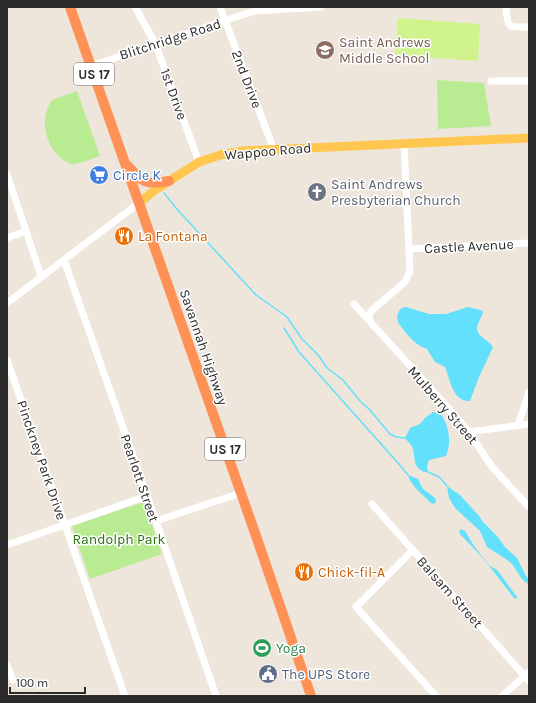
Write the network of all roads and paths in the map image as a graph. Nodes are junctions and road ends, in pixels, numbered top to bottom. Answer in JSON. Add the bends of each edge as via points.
{"nodes":[{"id":1,"x":70,"y":7,"type":"edge"},
{"id":2,"x":135,"y":7,"type":"edge"},
{"id":3,"x":220,"y":7,"type":"edge"},
{"id":4,"x":321,"y":7,"type":"edge"},
{"id":5,"x":506,"y":7,"type":"edge"},
{"id":6,"x":295,"y":8,"type":"edge"},
{"id":7,"x":225,"y":21,"type":"junction"},
{"id":8,"x":529,"y":27,"type":"edge"},
{"id":9,"x":155,"y":43,"type":"junction"},
{"id":10,"x":91,"y":66,"type":"junction"},
{"id":11,"x":529,"y":80,"type":"edge"},
{"id":12,"x":491,"y":81,"type":"dead end"},
{"id":13,"x":529,"y":138,"type":"edge"},
{"id":14,"x":404,"y":143,"type":"junction"},
{"id":15,"x":274,"y":150,"type":"junction"},
{"id":16,"x":125,"y":162,"type":"junction"},
{"id":17,"x":199,"y":162,"type":"junction"},
{"id":18,"x":7,"y":174,"type":"edge"},
{"id":19,"x":169,"y":181,"type":"junction"},
{"id":20,"x":139,"y":203,"type":"junction"},
{"id":21,"x":26,"y":231,"type":"junction"},
{"id":22,"x":7,"y":238,"type":"edge"},
{"id":23,"x":529,"y":243,"type":"edge"},
{"id":24,"x":409,"y":249,"type":"junction"},
{"id":25,"x":64,"y":260,"type":"junction"},
{"id":26,"x":41,"y":276,"type":"junction"},
{"id":27,"x":7,"y":303,"type":"edge"},
{"id":28,"x":354,"y":304,"type":"dead end"},
{"id":29,"x":370,"y":321,"type":"junction"},
{"id":30,"x":7,"y":360,"type":"edge"},
{"id":31,"x":529,"y":392,"type":"edge"},
{"id":32,"x":529,"y":424,"type":"edge"},
{"id":33,"x":518,"y":425,"type":"junction"},
{"id":34,"x":470,"y":432,"type":"junction"},
{"id":35,"x":241,"y":493,"type":"junction"},
{"id":36,"x":147,"y":496,"type":"junction"},
{"id":37,"x":372,"y":504,"type":"dead end"},
{"id":38,"x":528,"y":504,"type":"edge"},
{"id":39,"x":156,"y":522,"type":"junction"},
{"id":40,"x":65,"y":525,"type":"junction"},
{"id":41,"x":7,"y":545,"type":"edge"},
{"id":42,"x":413,"y":550,"type":"junction"},
{"id":43,"x":7,"y":664,"type":"edge"},
{"id":44,"x":528,"y":676,"type":"edge"},
{"id":45,"x":13,"y":680,"type":"dead end"},
{"id":46,"x":309,"y":695,"type":"edge"},
{"id":47,"x":125,"y":696,"type":"edge"},
{"id":48,"x":216,"y":696,"type":"edge"},
{"id":49,"x":436,"y":696,"type":"edge"},
{"id":50,"x":502,"y":696,"type":"edge"}],
"edges":[{"from":1,"to":10,"type":"highway","name":"Savannah Highway","number":"US 17"},
{"from":2,"to":9,"type":"street","name":"1st Drive"},
{"from":3,"to":7,"type":"street","name":"2nd Drive"},
{"from":4,"to":6,"type":"street","name":"Blitchridge Road"},
{"from":5,"to":8,"type":"street","via":[[509,25]]},
{"from":6,"to":7,"type":"street","name":"Blitchridge Road","via":[[255,11]]},
{"from":7,"to":9,"type":"street","name":"Blitchridge Road"},
{"from":7,"to":15,"type":"street","name":"2nd Drive"},
{"from":9,"to":10,"type":"street","name":"Blitchridge Road"},
{"from":9,"to":17,"type":"street","name":"1st Drive"},
{"from":10,"to":16,"type":"highway","name":"Savannah Highway","number":"US 17"},
{"from":11,"to":12,"type":"street"},
{"from":13,"to":14,"type":"main road","name":"Wappoo Road"},
{"from":14,"to":15,"type":"main road","name":"Wappoo Road"},
{"from":14,"to":24,"type":"street"},
{"from":15,"to":17,"type":"main road","name":"Wappoo Road","via":[[242,151]]},
{"from":16,"to":19,"type":"highway","via":[[145,182]]},
{"from":16,"to":20,"type":"highway","name":"Savannah Highway","number":"US 17"},
{"from":17,"to":19,"type":"main road","name":"Wappoo Road"},
{"from":18,"to":21,"type":"street"},
{"from":19,"to":20,"type":"main road","name":"Wappoo Road"},
{"from":20,"to":25,"type":"street","name":"Wappoo Road"},
{"from":20,"to":35,"type":"highway","name":"Savannah Highway","number":"US 17"},
{"from":21,"to":22,"type":"street"},
{"from":21,"to":26,"type":"street"},
{"from":23,"to":24,"type":"street","name":"Castle Avenue"},
{"from":24,"to":29,"type":"street","via":[[408,278],[372,310],[369,315]]},
{"from":25,"to":26,"type":"street","name":"Wappoo Road"},
{"from":25,"to":36,"type":"street","name":"Pearlott Street"},
{"from":26,"to":27,"type":"street","name":"Wappoo Road"},
{"from":28,"to":29,"type":"street","name":"Mulberry Street"},
{"from":29,"to":34,"type":"street","name":"Mulberry Street"},
{"from":30,"to":40,"type":"street","name":"Pinckney Park Drive"},
{"from":31,"to":33,"type":"street"},
{"from":32,"to":33,"type":"street"},
{"from":33,"to":34,"type":"street"},
{"from":34,"to":38,"type":"street","name":"Mulberry Street","via":[[492,467]]},
{"from":35,"to":39,"type":"street"},
{"from":35,"to":46,"type":"highway","name":"Savannah Highway","number":"US 17"},
{"from":36,"to":39,"type":"street","name":"Pearlott Street"},
{"from":36,"to":40,"type":"street"},
{"from":37,"to":42,"type":"street","name":"Balsam Street"},
{"from":39,"to":48,"type":"street","name":"Pearlott Street"},
{"from":40,"to":41,"type":"street"},
{"from":40,"to":47,"type":"street","name":"Pinckney Park Drive"},
{"from":42,"to":44,"type":"street","name":"Balsam Street"},
{"from":42,"to":49,"type":"street","via":[[356,607]]},
{"from":43,"to":45,"type":"street"},
{"from":44,"to":50,"type":"street"}]}
